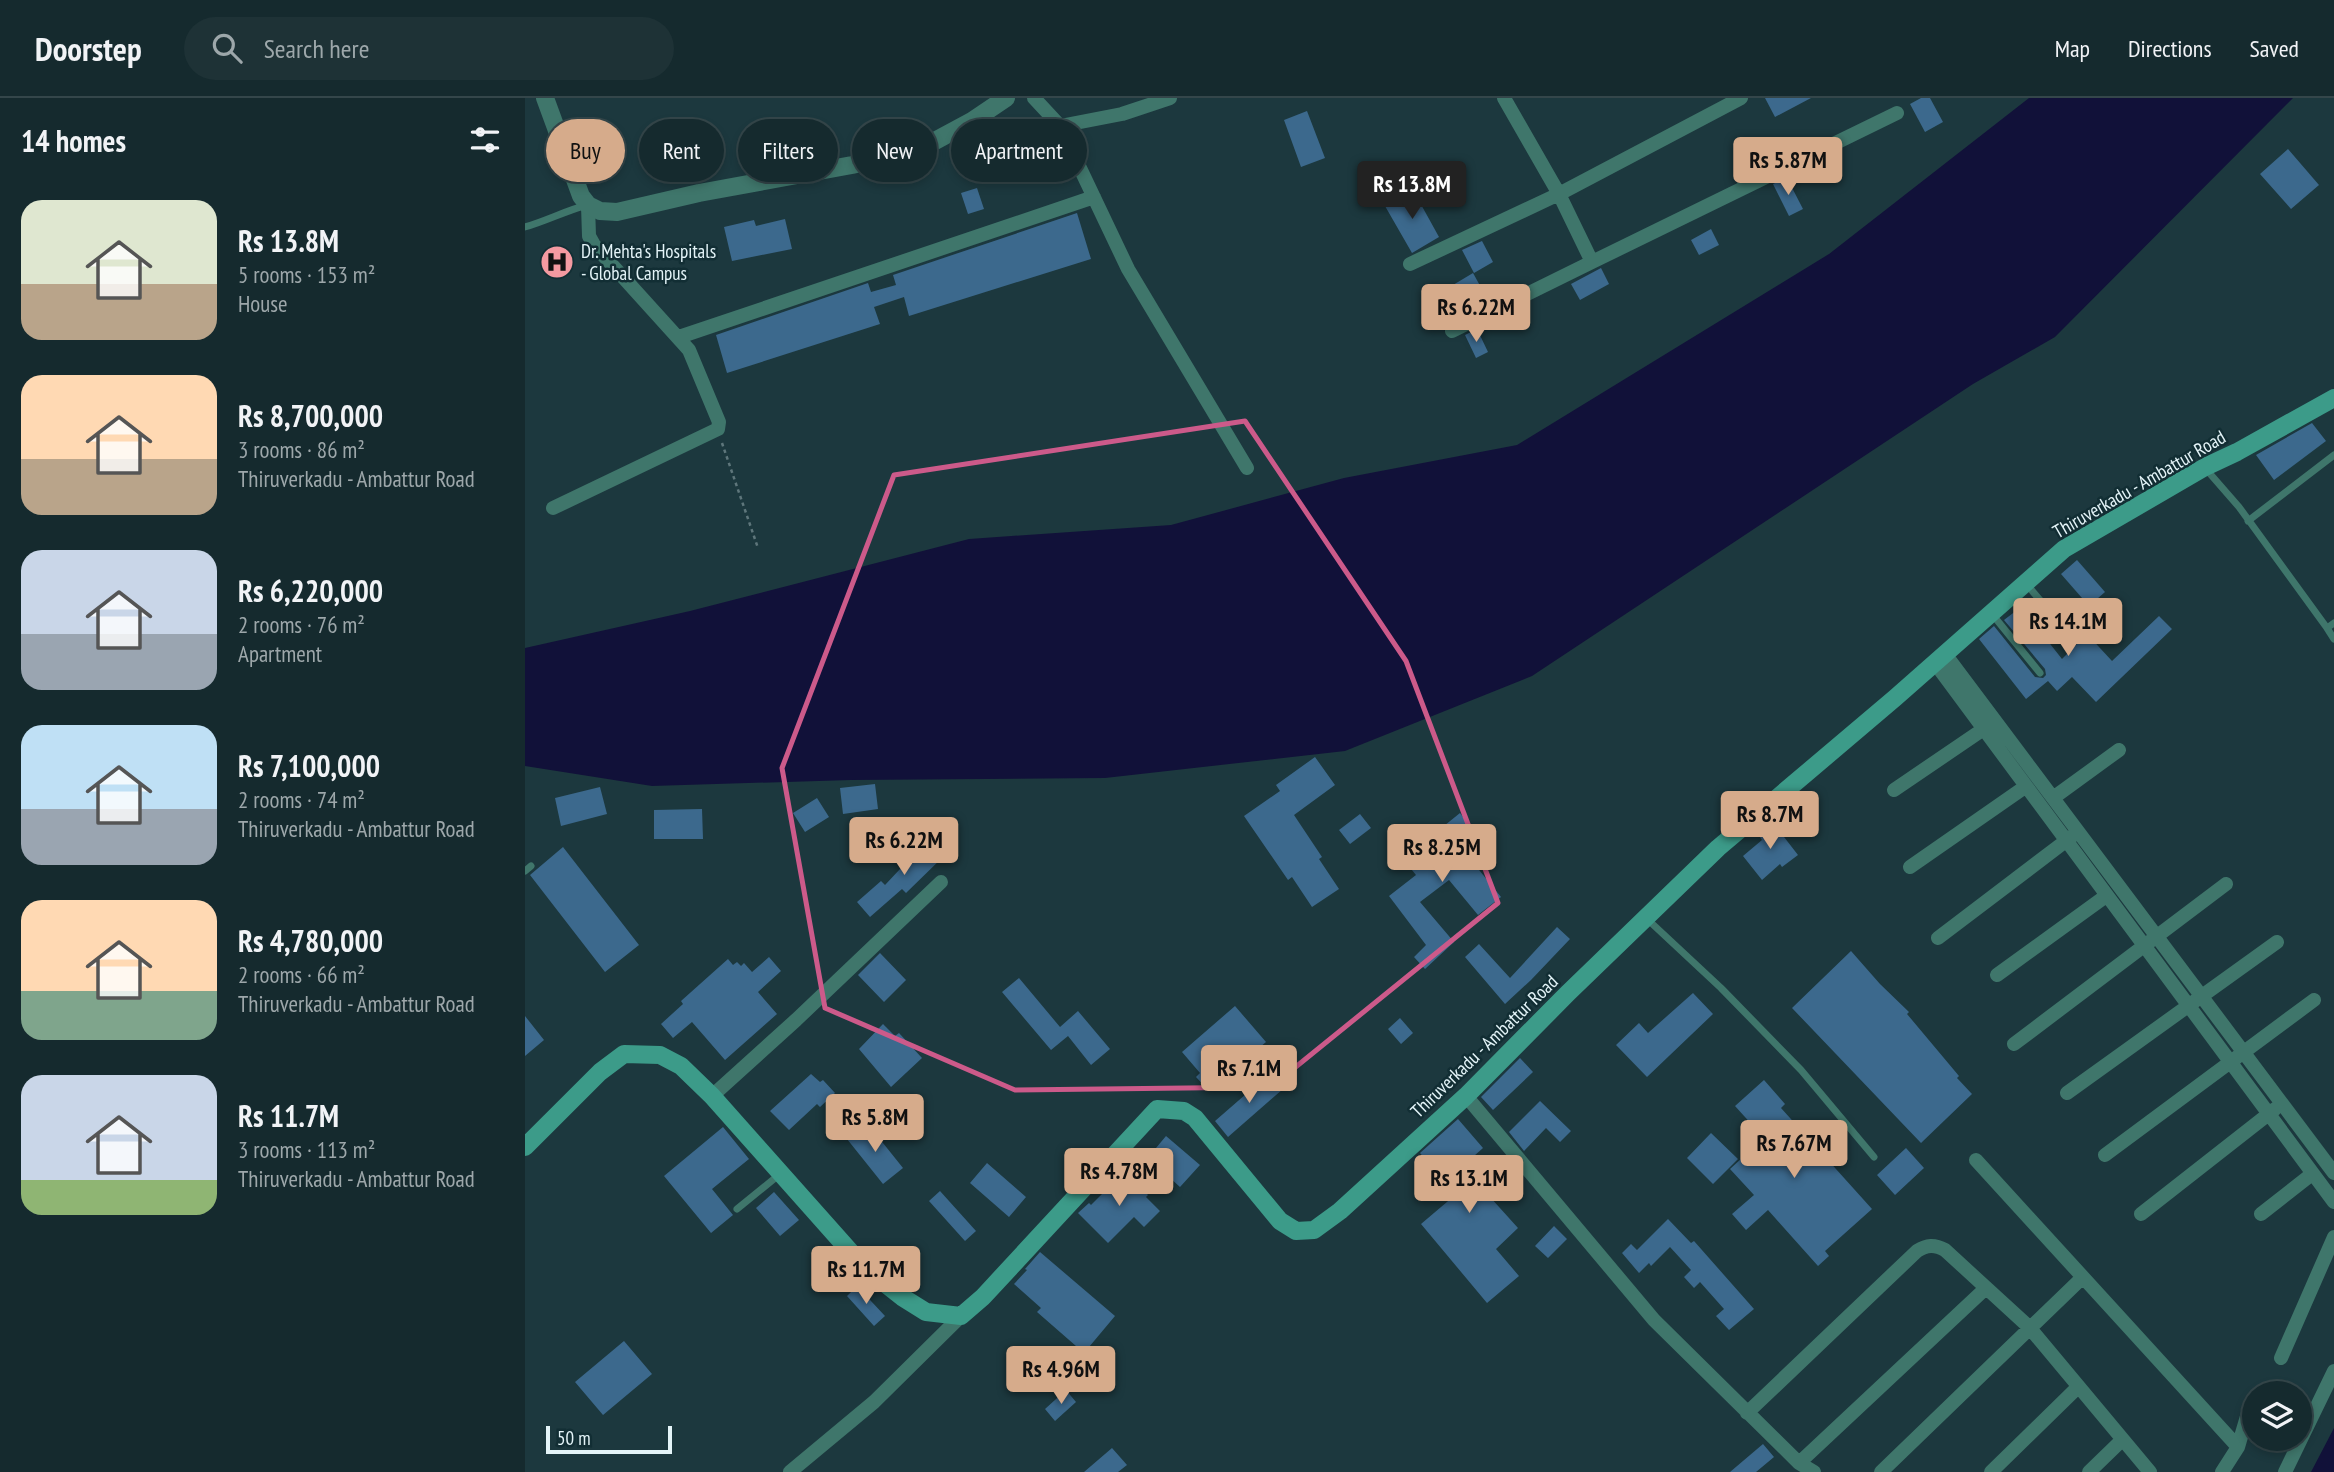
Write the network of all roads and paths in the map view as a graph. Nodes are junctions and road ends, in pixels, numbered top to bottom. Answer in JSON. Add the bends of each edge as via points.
{"nodes":[{"id":1,"x":545,"y":98,"type":"edge"},
{"id":2,"x":1006,"y":98,"type":"edge"},
{"id":3,"x":1034,"y":98,"type":"edge"},
{"id":4,"x":1170,"y":98,"type":"edge"},
{"id":5,"x":1504,"y":98,"type":"edge"},
{"id":6,"x":1741,"y":98,"type":"edge"},
{"id":7,"x":1897,"y":113,"type":"dead end"},
{"id":8,"x":1054,"y":119,"type":"edge"},
{"id":9,"x":1087,"y":121,"type":"edge"},
{"id":10,"x":1087,"y":182,"type":"edge"},
{"id":11,"x":1559,"y":194,"type":"junction"},
{"id":12,"x":1094,"y":197,"type":"junction"},
{"id":13,"x":588,"y":205,"type":"junction"},
{"id":14,"x":525,"y":227,"type":"edge"},
{"id":15,"x":1592,"y":262,"type":"junction"},
{"id":16,"x":1410,"y":264,"type":"dead end"},
{"id":17,"x":1452,"y":331,"type":"dead end"},
{"id":18,"x":679,"y":337,"type":"junction"},
{"id":19,"x":2334,"y":398,"type":"edge"},
{"id":20,"x":718,"y":429,"type":"junction"},
{"id":21,"x":2334,"y":455,"type":"edge"},
{"id":22,"x":2205,"y":467,"type":"junction"},
{"id":23,"x":1247,"y":468,"type":"dead end"},
{"id":24,"x":553,"y":508,"type":"dead end"},
{"id":25,"x":2248,"y":521,"type":"junction"},
{"id":26,"x":758,"y":548,"type":"dead end"},
{"id":27,"x":2026,"y":583,"type":"junction"},
{"id":28,"x":1991,"y":612,"type":"junction"},
{"id":29,"x":2090,"y":615,"type":"dead end"},
{"id":30,"x":2334,"y":623,"type":"edge"},
{"id":31,"x":2327,"y":628,"type":"junction"},
{"id":32,"x":2334,"y":639,"type":"edge"},
{"id":33,"x":1940,"y":658,"type":"junction"},
{"id":34,"x":2040,"y":673,"type":"dead end"},
{"id":35,"x":1989,"y":725,"type":"junction"},
{"id":36,"x":2119,"y":750,"type":"dead end"},
{"id":37,"x":2025,"y":787,"type":"junction"},
{"id":38,"x":1894,"y":790,"type":"dead end"},
{"id":39,"x":2053,"y":798,"type":"junction"},
{"id":40,"x":2078,"y":832,"type":"junction"},
{"id":41,"x":2066,"y":842,"type":"junction"},
{"id":42,"x":1910,"y":867,"type":"dead end"},
{"id":43,"x":941,"y":882,"type":"dead end"},
{"id":44,"x":2226,"y":884,"type":"dead end"},
{"id":45,"x":2106,"y":896,"type":"junction"},
{"id":46,"x":1646,"y":917,"type":"junction"},
{"id":47,"x":2156,"y":936,"type":"junction"},
{"id":48,"x":1938,"y":938,"type":"dead end"},
{"id":49,"x":2277,"y":942,"type":"dead end"},
{"id":50,"x":2143,"y":945,"type":"junction"},
{"id":51,"x":1997,"y":975,"type":"dead end"},
{"id":52,"x":2201,"y":996,"type":"junction"},
{"id":53,"x":2314,"y":1000,"type":"dead end"},
{"id":54,"x":2188,"y":1006,"type":"junction"},
{"id":55,"x":2014,"y":1044,"type":"dead end"},
{"id":56,"x":2243,"y":1052,"type":"junction"},
{"id":57,"x":2229,"y":1063,"type":"junction"},
{"id":58,"x":2067,"y":1093,"type":"dead end"},
{"id":59,"x":712,"y":1096,"type":"junction"},
{"id":60,"x":1466,"y":1096,"type":"junction"},
{"id":61,"x":2281,"y":1103,"type":"junction"},
{"id":62,"x":2268,"y":1114,"type":"junction"},
{"id":63,"x":525,"y":1147,"type":"edge"},
{"id":64,"x":2105,"y":1155,"type":"dead end"},
{"id":65,"x":1874,"y":1157,"type":"dead end"},
{"id":66,"x":1976,"y":1160,"type":"dead end"},
{"id":67,"x":2334,"y":1173,"type":"edge"},
{"id":68,"x":781,"y":1174,"type":"junction"},
{"id":69,"x":2312,"y":1174,"type":"junction"},
{"id":70,"x":2334,"y":1202,"type":"edge"},
{"id":71,"x":737,"y":1209,"type":"dead end"},
{"id":72,"x":2141,"y":1214,"type":"dead end"},
{"id":73,"x":2261,"y":1214,"type":"dead end"},
{"id":74,"x":2334,"y":1237,"type":"edge"},
{"id":75,"x":2083,"y":1278,"type":"junction"},
{"id":76,"x":1986,"y":1288,"type":"junction"},
{"id":77,"x":961,"y":1315,"type":"junction"},
{"id":78,"x":2029,"y":1327,"type":"junction"},
{"id":79,"x":2281,"y":1358,"type":"dead end"},
{"id":80,"x":2334,"y":1371,"type":"edge"},
{"id":81,"x":2078,"y":1387,"type":"junction"},
{"id":82,"x":1747,"y":1413,"type":"junction"},
{"id":83,"x":2242,"y":1433,"type":"edge"},
{"id":84,"x":2122,"y":1440,"type":"junction"},
{"id":85,"x":2238,"y":1447,"type":"junction"},
{"id":86,"x":1799,"y":1462,"type":"junction"},
{"id":87,"x":790,"y":1472,"type":"edge"},
{"id":88,"x":1814,"y":1472,"type":"edge"},
{"id":89,"x":1881,"y":1472,"type":"edge"},
{"id":90,"x":1991,"y":1472,"type":"edge"},
{"id":91,"x":2089,"y":1472,"type":"edge"},
{"id":92,"x":2150,"y":1472,"type":"edge"},
{"id":93,"x":2222,"y":1472,"type":"edge"},
{"id":94,"x":2285,"y":1472,"type":"edge"}],
"edges":[{"from":1,"to":13,"type":"street"},
{"from":2,"to":13,"type":"street","via":[[920,149],[617,212]]},
{"from":3,"to":8,"type":"street"},
{"from":4,"to":9,"type":"street"},
{"from":5,"to":11,"type":"street"},
{"from":6,"to":11,"type":"street"},
{"from":7,"to":15,"type":"street"},
{"from":10,"to":12,"type":"street"},
{"from":11,"to":15,"type":"street"},
{"from":11,"to":16,"type":"street"},
{"from":12,"to":18,"type":"street"},
{"from":12,"to":23,"type":"street","via":[[1128,269]]},
{"from":13,"to":14,"type":"lane"},
{"from":13,"to":18,"type":"street","via":[[589,236],[594,245]]},
{"from":15,"to":17,"type":"street"},
{"from":18,"to":20,"type":"street","via":[[689,350]]},
{"from":19,"to":22,"type":"main road","name":"Thiruverkadu - Ambattur Road"},
{"from":20,"to":24,"type":"street"},
{"from":20,"to":26,"type":"path"},
{"from":21,"to":25,"type":"lane"},
{"from":22,"to":25,"type":"lane"},
{"from":22,"to":27,"type":"main road","name":"Thiruverkadu - Ambattur Road","via":[[2064,549]]},
{"from":25,"to":31,"type":"lane"},
{"from":27,"to":28,"type":"main road","name":"Thiruverkadu - Ambattur Road"},
{"from":27,"to":29,"type":"lane","via":[[2047,608],[2065,620]]},
{"from":28,"to":33,"type":"main road","name":"Thiruverkadu - Ambattur Road"},
{"from":28,"to":34,"type":"lane"},
{"from":30,"to":31,"type":"lane"},
{"from":31,"to":32,"type":"lane"},
{"from":33,"to":35,"type":"street"},
{"from":33,"to":46,"type":"main road","name":"Thiruverkadu - Ambattur Road","via":[[1717,848]]},
{"from":35,"to":37,"type":"street"},
{"from":35,"to":38,"type":"street"},
{"from":35,"to":39,"type":"street"},
{"from":36,"to":39,"type":"street"},
{"from":37,"to":41,"type":"street"},
{"from":37,"to":42,"type":"street"},
{"from":39,"to":40,"type":"street"},
{"from":40,"to":41,"type":"street"},
{"from":40,"to":47,"type":"street"},
{"from":41,"to":45,"type":"street"},
{"from":41,"to":48,"type":"street"},
{"from":43,"to":59,"type":"street"},
{"from":44,"to":47,"type":"street"},
{"from":45,"to":50,"type":"street"},
{"from":45,"to":51,"type":"street"},
{"from":46,"to":60,"type":"main road","name":"Thiruverkadu - Ambattur Road"},
{"from":46,"to":65,"type":"lane","via":[[1801,1070]]},
{"from":47,"to":50,"type":"street"},
{"from":47,"to":52,"type":"street"},
{"from":49,"to":52,"type":"street"},
{"from":50,"to":54,"type":"street"},
{"from":50,"to":55,"type":"street"},
{"from":52,"to":54,"type":"street"},
{"from":52,"to":56,"type":"street"},
{"from":53,"to":56,"type":"street"},
{"from":54,"to":57,"type":"street"},
{"from":54,"to":58,"type":"street"},
{"from":56,"to":57,"type":"street"},
{"from":56,"to":61,"type":"street"},
{"from":57,"to":62,"type":"street"},
{"from":57,"to":64,"type":"street"},
{"from":59,"to":63,"type":"main road","via":[[681,1066],[660,1055],[624,1054]]},
{"from":59,"to":68,"type":"main road"},
{"from":60,"to":77,"type":"main road","name":"Thiruverkadu - Ambattur Road","via":[[1341,1211],[1314,1230],[1296,1231],[1280,1220],[1195,1118],[1184,1111],[1157,1109],[983,1297]]},
{"from":60,"to":82,"type":"street","via":[[1654,1320]]},
{"from":61,"to":62,"type":"street"},
{"from":61,"to":67,"type":"street"},
{"from":62,"to":69,"type":"street"},
{"from":62,"to":72,"type":"street"},
{"from":66,"to":75,"type":"street"},
{"from":68,"to":71,"type":"lane"},
{"from":68,"to":77,"type":"main road","via":[[864,1267],[902,1297],[926,1312]]},
{"from":69,"to":70,"type":"street"},
{"from":69,"to":73,"type":"street"},
{"from":74,"to":79,"type":"street"},
{"from":75,"to":78,"type":"street"},
{"from":75,"to":85,"type":"street"},
{"from":76,"to":78,"type":"street"},
{"from":76,"to":82,"type":"street","via":[[1945,1250],[1927,1246],[1917,1251]]},
{"from":76,"to":86,"type":"street"},
{"from":77,"to":87,"type":"street","via":[[874,1402]]},
{"from":78,"to":81,"type":"street"},
{"from":78,"to":89,"type":"street"},
{"from":80,"to":94,"type":"street"},
{"from":81,"to":84,"type":"street"},
{"from":81,"to":90,"type":"street"},
{"from":82,"to":86,"type":"street"},
{"from":83,"to":85,"type":"street"},
{"from":84,"to":91,"type":"street"},
{"from":84,"to":92,"type":"street"},
{"from":85,"to":93,"type":"street"},
{"from":86,"to":88,"type":"street"}]}
